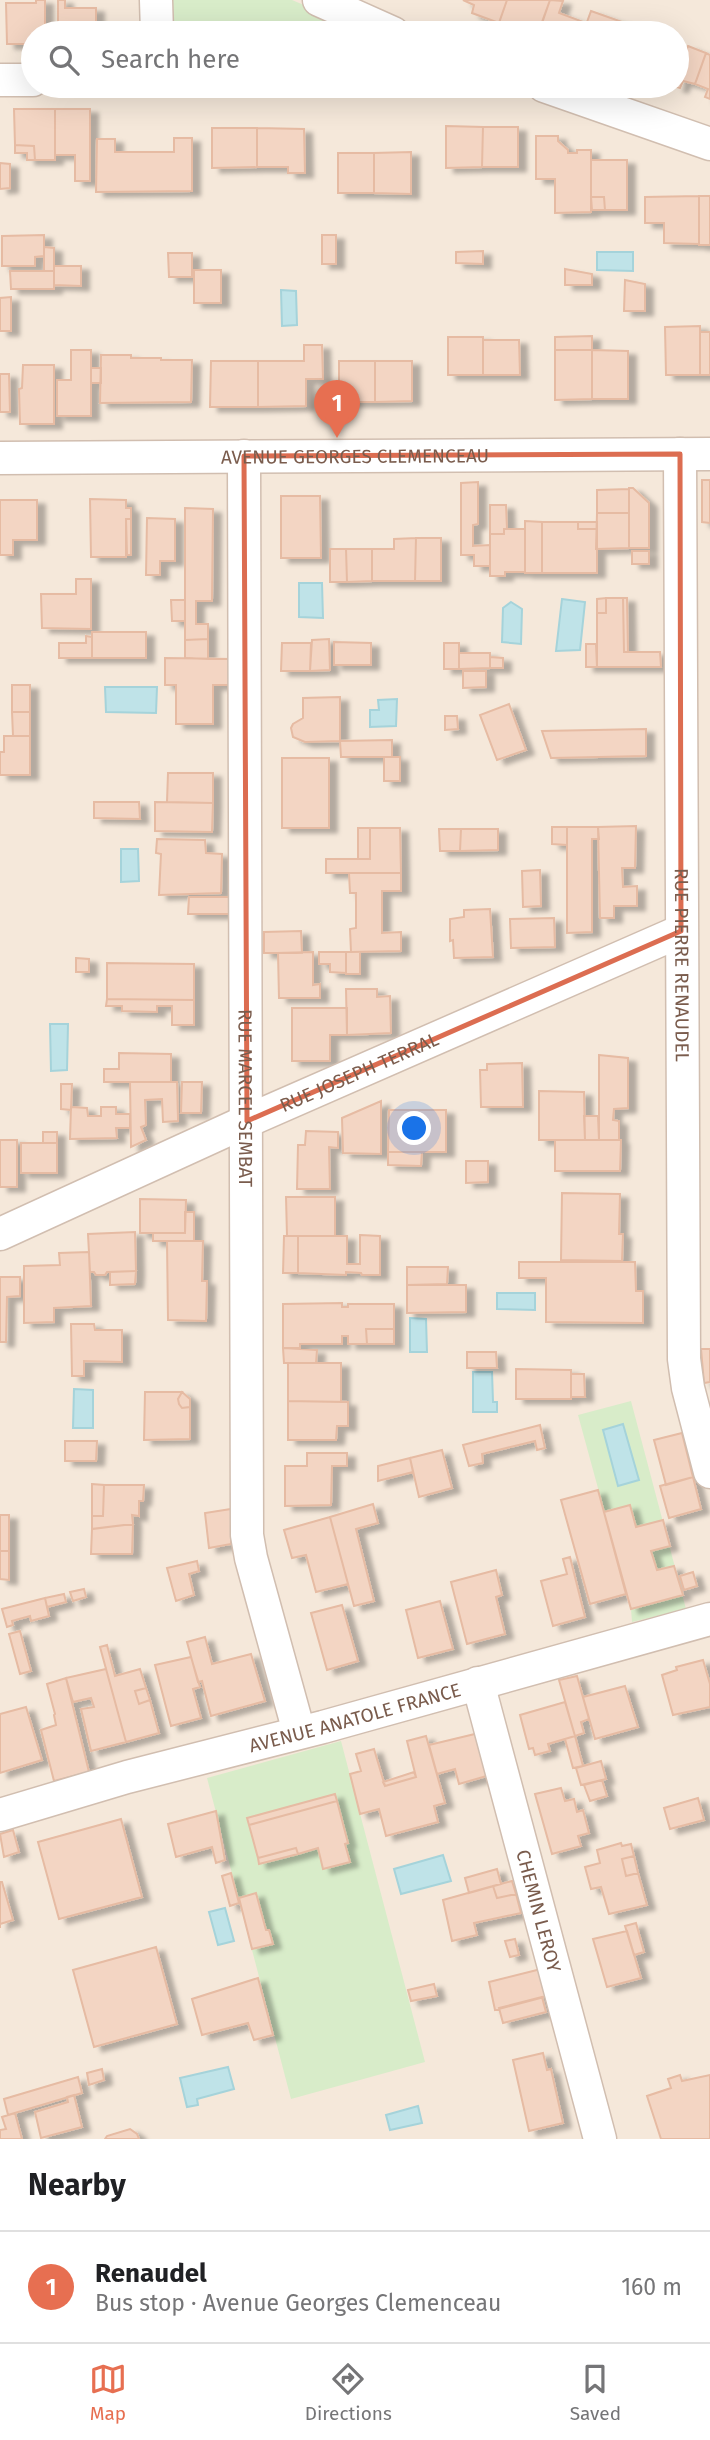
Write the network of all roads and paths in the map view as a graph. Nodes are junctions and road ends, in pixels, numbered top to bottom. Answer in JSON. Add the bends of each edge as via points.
{"nodes":[{"id":1,"x":156,"y":0,"type":"edge"},
{"id":2,"x":318,"y":0,"type":"edge"},
{"id":3,"x":157,"y":21,"type":"edge"},
{"id":4,"x":366,"y":21,"type":"edge"},
{"id":5,"x":0,"y":79,"type":"edge"},
{"id":6,"x":21,"y":80,"type":"edge"},
{"id":7,"x":578,"y":98,"type":"edge"},
{"id":8,"x":710,"y":144,"type":"edge"},
{"id":9,"x":695,"y":454,"type":"edge"},
{"id":10,"x":244,"y":456,"type":"junction"},
{"id":11,"x":0,"y":458,"type":"edge"},
{"id":12,"x":681,"y":931,"type":"junction"},
{"id":13,"x":696,"y":967,"type":"edge"},
{"id":14,"x":247,"y":1121,"type":"junction"},
{"id":15,"x":0,"y":1234,"type":"edge"},
{"id":16,"x":710,"y":1472,"type":"edge"},
{"id":17,"x":710,"y":1619,"type":"edge"},
{"id":18,"x":478,"y":1683,"type":"junction"},
{"id":19,"x":299,"y":1732,"type":"junction"},
{"id":20,"x":0,"y":1815,"type":"edge"},
{"id":21,"x":600,"y":2139,"type":"edge"}],
"edges":[{"from":1,"to":3,"type":"street"},
{"from":2,"to":4,"type":"street"},
{"from":5,"to":6,"type":"street"},
{"from":7,"to":8,"type":"street"},
{"from":9,"to":10,"type":"street","name":"AVENUE GEORGES CLEMENCEAU"},
{"from":9,"to":12,"type":"street","name":"RUE PIERRE RENAUDEL"},
{"from":10,"to":11,"type":"street","name":"AVENUE GEORGES CLEMENCEAU"},
{"from":10,"to":14,"type":"street","name":"RUE MARCEL SEMBAT"},
{"from":12,"to":13,"type":"street","name":"RUE PIERRE RENAUDEL"},
{"from":12,"to":14,"type":"street","name":"RUE JOSEPH TERRAL"},
{"from":13,"to":16,"type":"street","name":"RUE PIERRE RENAUDEL","via":[[684,1359]]},
{"from":14,"to":15,"type":"street","name":"RUE JOSEPH TERRAL"},
{"from":14,"to":19,"type":"street","name":"RUE MARCEL SEMBAT","via":[[247,1535]]},
{"from":17,"to":18,"type":"street","name":"AVENUE ANATOLE FRANCE"},
{"from":18,"to":19,"type":"street","name":"AVENUE ANATOLE FRANCE"},
{"from":18,"to":21,"type":"street","name":"CHEMIN LEROY"},
{"from":19,"to":20,"type":"street","name":"AVENUE ANATOLE FRANCE"}]}
